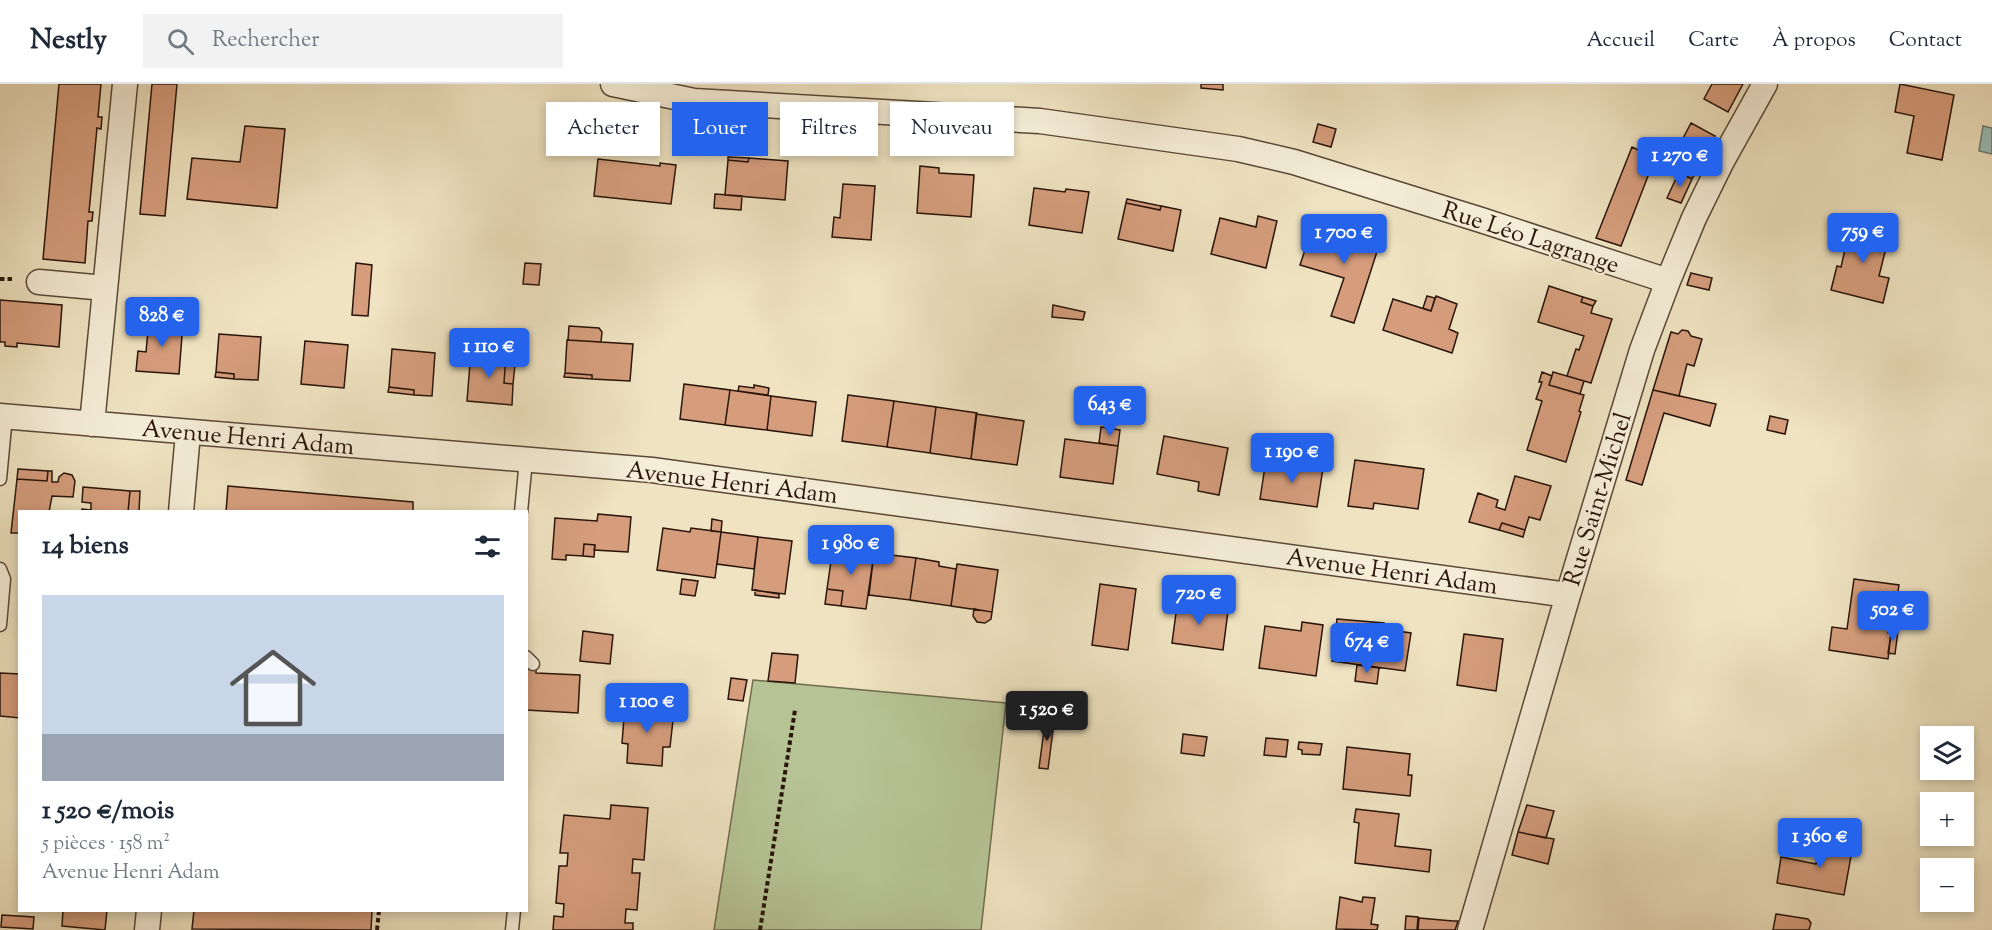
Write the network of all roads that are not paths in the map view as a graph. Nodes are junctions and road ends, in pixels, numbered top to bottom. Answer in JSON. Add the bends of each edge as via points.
{"nodes":[{"id":1,"x":125,"y":84,"type":"edge"},
{"id":2,"x":613,"y":84,"type":"edge"},
{"id":3,"x":1765,"y":84,"type":"edge"},
{"id":4,"x":1668,"y":281,"type":"junction"},
{"id":5,"x":39,"y":282,"type":"dead end"},
{"id":6,"x":105,"y":288,"type":"junction"},
{"id":7,"x":3,"y":416,"type":"edge"},
{"id":8,"x":92,"y":424,"type":"junction"},
{"id":9,"x":188,"y":433,"type":"junction"},
{"id":10,"x":526,"y":460,"type":"junction"},
{"id":11,"x":0,"y":479,"type":"edge"},
{"id":12,"x":181,"y":510,"type":"edge"},
{"id":13,"x":521,"y":510,"type":"edge"},
{"id":14,"x":0,"y":569,"type":"edge"},
{"id":15,"x":1568,"y":595,"type":"junction"},
{"id":16,"x":0,"y":625,"type":"edge"},
{"id":17,"x":149,"y":912,"type":"edge"},
{"id":18,"x":513,"y":912,"type":"edge"},
{"id":19,"x":147,"y":930,"type":"edge"},
{"id":20,"x":512,"y":930,"type":"edge"},
{"id":21,"x":1470,"y":930,"type":"edge"}],
"edges":[{"from":1,"to":6,"type":"street"},
{"from":2,"to":4,"type":"street","name":"Rue Léo Lagrange","via":[[694,101],[1040,122],[1238,149],[1305,165]]},
{"from":3,"to":4,"type":"street","name":"Rue Saint-Michel","via":[[1712,181]]},
{"from":4,"to":15,"type":"street","name":"Rue Saint-Michel","via":[[1642,350]]},
{"from":5,"to":6,"type":"street"},
{"from":6,"to":8,"type":"street"},
{"from":7,"to":8,"type":"street","name":"Avenue Henri Adam"},
{"from":7,"to":11,"type":"lane"},
{"from":8,"to":9,"type":"street","name":"Avenue Henri Adam"},
{"from":9,"to":10,"type":"street","name":"Avenue Henri Adam"},
{"from":9,"to":12,"type":"street"},
{"from":10,"to":13,"type":"lane"},
{"from":10,"to":15,"type":"street","name":"Avenue Henri Adam","via":[[664,472]]},
{"from":14,"to":16,"type":"lane","via":[[4,579]]},
{"from":15,"to":21,"type":"street","name":"Rue Saint-Michel"},
{"from":17,"to":19,"type":"street"},
{"from":18,"to":20,"type":"lane"}]}
